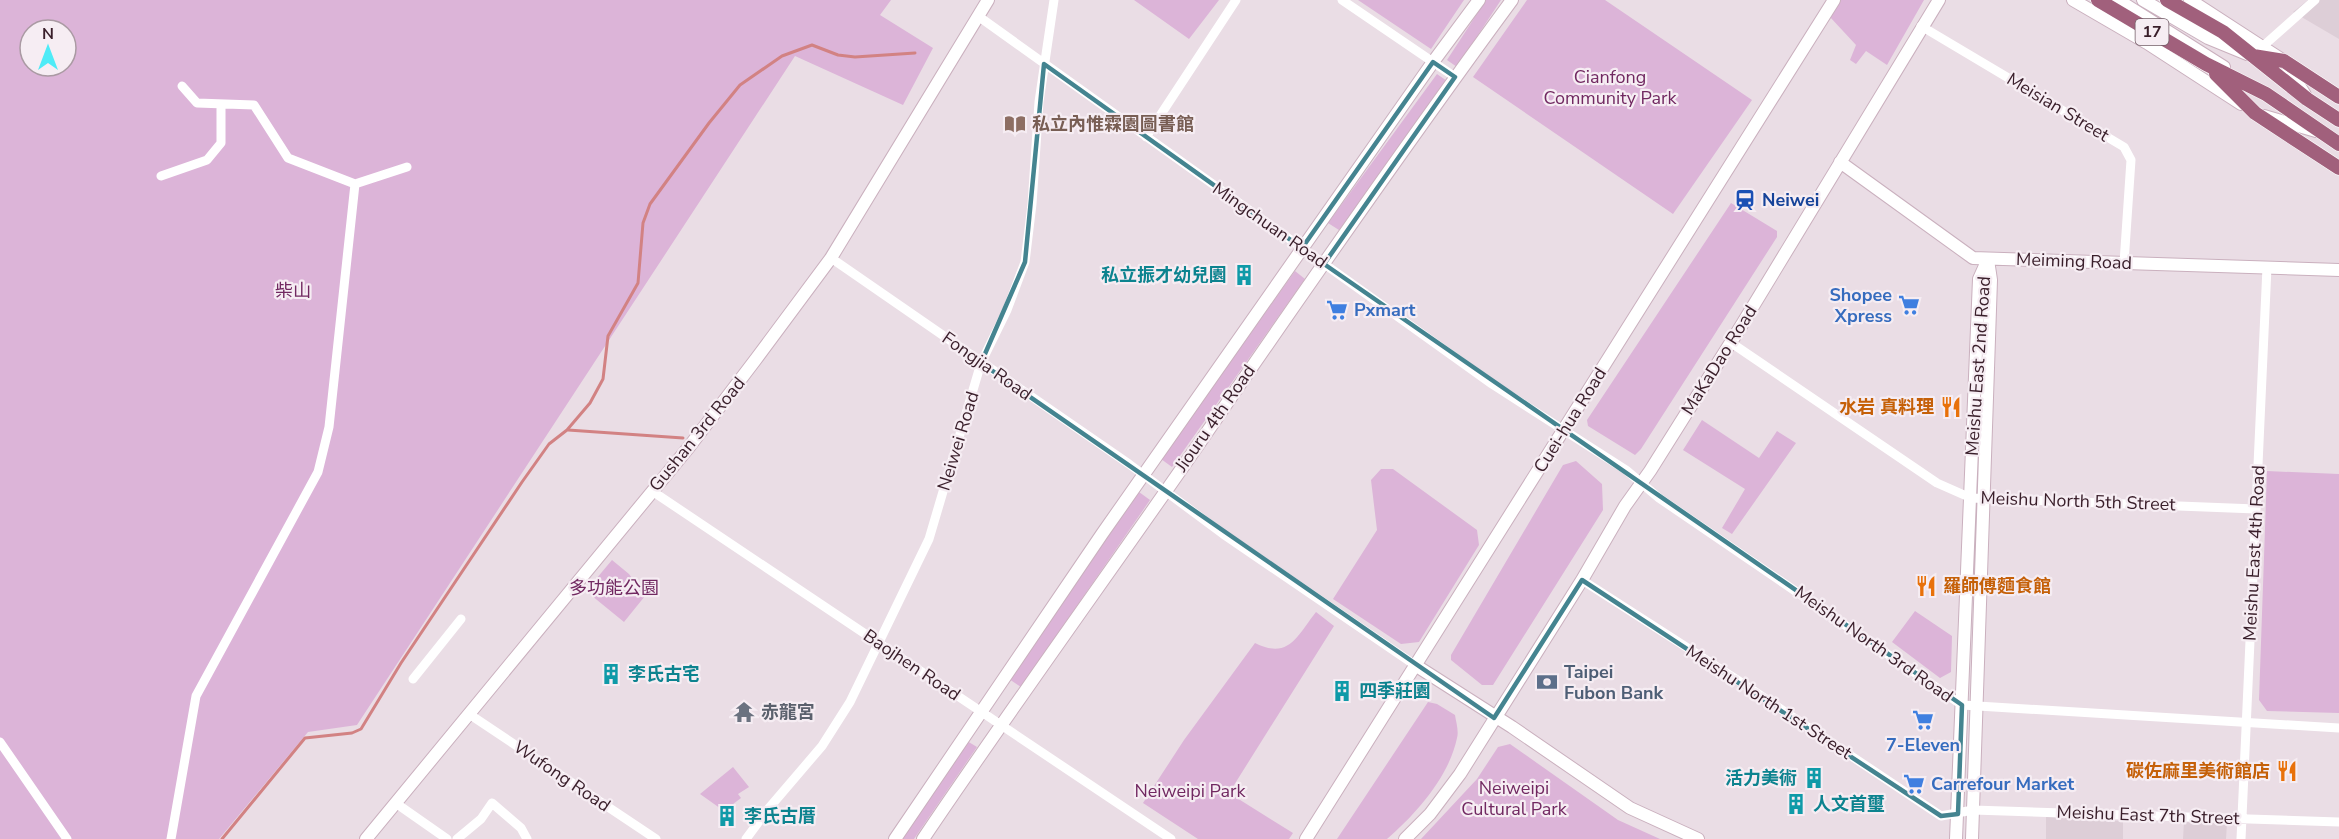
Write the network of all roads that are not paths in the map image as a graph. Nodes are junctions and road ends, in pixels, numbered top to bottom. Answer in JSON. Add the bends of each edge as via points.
{"nodes":[{"id":1,"x":988,"y":0,"type":"edge"},
{"id":2,"x":1054,"y":0,"type":"edge"},
{"id":3,"x":1236,"y":0,"type":"edge"},
{"id":4,"x":1342,"y":0,"type":"edge"},
{"id":5,"x":1479,"y":0,"type":"edge"},
{"id":6,"x":1512,"y":0,"type":"edge"},
{"id":7,"x":1834,"y":0,"type":"edge"},
{"id":8,"x":1939,"y":0,"type":"edge"},
{"id":9,"x":2073,"y":0,"type":"edge"},
{"id":10,"x":2098,"y":0,"type":"edge"},
{"id":11,"x":2118,"y":0,"type":"edge"},
{"id":12,"x":2144,"y":0,"type":"edge"},
{"id":13,"x":2168,"y":0,"type":"edge"},
{"id":14,"x":2190,"y":0,"type":"edge"},
{"id":15,"x":2315,"y":0,"type":"edge"},
{"id":16,"x":978,"y":16,"type":"junction"},
{"id":17,"x":1922,"y":26,"type":"junction"},
{"id":18,"x":2256,"y":52,"type":"junction"},
{"id":19,"x":1432,"y":62,"type":"junction"},
{"id":20,"x":2284,"y":62,"type":"junction"},
{"id":21,"x":1044,"y":63,"type":"junction"},
{"id":22,"x":2206,"y":64,"type":"junction"},
{"id":23,"x":1455,"y":77,"type":"junction"},
{"id":24,"x":182,"y":86,"type":"dead end"},
{"id":25,"x":2266,"y":94,"type":"junction"},
{"id":26,"x":2339,"y":97,"type":"edge"},
{"id":27,"x":2307,"y":99,"type":"junction"},
{"id":28,"x":221,"y":104,"type":"junction"},
{"id":29,"x":2255,"y":113,"type":"junction"},
{"id":30,"x":2339,"y":120,"type":"edge"},
{"id":31,"x":2323,"y":133,"type":"junction"},
{"id":32,"x":1146,"y":137,"type":"junction"},
{"id":33,"x":2339,"y":144,"type":"edge"},
{"id":34,"x":1840,"y":162,"type":"junction"},
{"id":35,"x":407,"y":167,"type":"dead end"},
{"id":36,"x":2339,"y":168,"type":"edge"},
{"id":37,"x":161,"y":176,"type":"dead end"},
{"id":38,"x":355,"y":184,"type":"junction"},
{"id":39,"x":1302,"y":248,"type":"junction"},
{"id":40,"x":831,"y":258,"type":"junction"},
{"id":41,"x":1988,"y":259,"type":"junction"},
{"id":42,"x":2124,"y":263,"type":"junction"},
{"id":43,"x":1324,"y":264,"type":"junction"},
{"id":44,"x":2267,"y":267,"type":"junction"},
{"id":45,"x":2339,"y":270,"type":"edge"},
{"id":46,"x":1730,"y":342,"type":"junction"},
{"id":47,"x":981,"y":363,"type":"junction"},
{"id":48,"x":1563,"y":430,"type":"junction"},
{"id":49,"x":1143,"y":475,"type":"junction"},
{"id":50,"x":1641,"y":483,"type":"junction"},
{"id":51,"x":652,"y":490,"type":"junction"},
{"id":52,"x":1164,"y":492,"type":"junction"},
{"id":53,"x":1971,"y":498,"type":"junction"},
{"id":54,"x":1984,"y":498,"type":"junction"},
{"id":55,"x":2256,"y":509,"type":"junction"},
{"id":56,"x":1582,"y":580,"type":"junction"},
{"id":57,"x":461,"y":619,"type":"dead end"},
{"id":58,"x":879,"y":643,"type":"junction"},
{"id":59,"x":1415,"y":665,"type":"junction"},
{"id":60,"x":413,"y":679,"type":"dead end"},
{"id":61,"x":1962,"y":705,"type":"junction"},
{"id":62,"x":1977,"y":706,"type":"junction"},
{"id":63,"x":982,"y":712,"type":"junction"},
{"id":64,"x":469,"y":714,"type":"junction"},
{"id":65,"x":1494,"y":718,"type":"junction"},
{"id":66,"x":2247,"y":723,"type":"junction"},
{"id":67,"x":1000,"y":724,"type":"junction"},
{"id":68,"x":2339,"y":728,"type":"edge"},
{"id":69,"x":0,"y":742,"type":"edge"},
{"id":70,"x":397,"y":804,"type":"junction"},
{"id":71,"x":1973,"y":810,"type":"junction"},
{"id":72,"x":1958,"y":814,"type":"junction"},
{"id":73,"x":2242,"y":818,"type":"junction"},
{"id":74,"x":2339,"y":822,"type":"edge"},
{"id":75,"x":67,"y":839,"type":"edge"},
{"id":76,"x":171,"y":839,"type":"edge"},
{"id":77,"x":366,"y":839,"type":"edge"},
{"id":78,"x":447,"y":839,"type":"edge"},
{"id":79,"x":457,"y":839,"type":"edge"},
{"id":80,"x":527,"y":839,"type":"edge"},
{"id":81,"x":656,"y":839,"type":"edge"},
{"id":82,"x":746,"y":839,"type":"edge"},
{"id":83,"x":895,"y":839,"type":"edge"},
{"id":84,"x":922,"y":839,"type":"edge"},
{"id":85,"x":1172,"y":839,"type":"edge"},
{"id":86,"x":1306,"y":839,"type":"edge"},
{"id":87,"x":1405,"y":839,"type":"edge"},
{"id":88,"x":1698,"y":839,"type":"edge"},
{"id":89,"x":1956,"y":839,"type":"edge"},
{"id":90,"x":1972,"y":839,"type":"edge"},
{"id":91,"x":2241,"y":839,"type":"edge"}],
"edges":[{"from":1,"to":16,"type":"street","name":"Gushan 3rd Road"},
{"from":2,"to":21,"type":"street","name":"Neiwei Road"},
{"from":3,"to":32,"type":"street"},
{"from":4,"to":19,"type":"street"},
{"from":5,"to":19,"type":"street","name":"Jiouru 4th Road"},
{"from":6,"to":23,"type":"street","name":"Jiouru 4th Road"},
{"from":7,"to":48,"type":"street","name":"Cuei-hua Road"},
{"from":8,"to":17,"type":"street","name":"MaKaDao Road"},
{"from":9,"to":29,"type":"street"},
{"from":10,"to":22,"type":"main road","number":"17"},
{"from":11,"to":25,"type":"street"},
{"from":12,"to":18,"type":"street","via":[[2208,38]]},
{"from":13,"to":18,"type":"main road","number":"17"},
{"from":14,"to":18,"type":"street"},
{"from":15,"to":18,"type":"street"},
{"from":16,"to":21,"type":"street","name":"Mingchuan Road"},
{"from":16,"to":40,"type":"street","name":"Gushan 3rd Road"},
{"from":17,"to":34,"type":"street","name":"MaKaDao Road"},
{"from":17,"to":42,"type":"street","name":"Meisian Street","via":[[2124,147],[2131,160]]},
{"from":18,"to":20,"type":"main road"},
{"from":18,"to":27,"type":"main road","number":"17"},
{"from":19,"to":23,"type":"street"},
{"from":19,"to":39,"type":"street","name":"Jiouru 4th Road"},
{"from":20,"to":26,"type":"main road"},
{"from":20,"to":27,"type":"street"},
{"from":21,"to":32,"type":"street","name":"Mingchuan Road"},
{"from":21,"to":47,"type":"street","name":"Neiwei Road","via":[[1025,262]]},
{"from":22,"to":25,"type":"main road","number":"17"},
{"from":22,"to":29,"type":"main road","number":"17"},
{"from":23,"to":43,"type":"street","name":"Jiouru 4th Road"},
{"from":24,"to":28,"type":"street","via":[[197,103]]},
{"from":25,"to":31,"type":"main road","number":"17"},
{"from":27,"to":30,"type":"main road","number":"17"},
{"from":28,"to":37,"type":"street","via":[[221,143],[207,160]]},
{"from":28,"to":38,"type":"street","via":[[254,105],[288,158]]},
{"from":29,"to":31,"type":"street"},
{"from":29,"to":36,"type":"main road","number":"17"},
{"from":31,"to":33,"type":"main road","number":"17"},
{"from":32,"to":39,"type":"street","name":"Mingchuan Road"},
{"from":34,"to":41,"type":"street","name":"Meiming Road","via":[[1973,258]]},
{"from":34,"to":46,"type":"street","name":"MaKaDao Road"},
{"from":35,"to":38,"type":"street"},
{"from":38,"to":76,"type":"street","via":[[329,427],[318,472],[196,696]]},
{"from":39,"to":43,"type":"street","name":"Mingchuan Road"},
{"from":39,"to":49,"type":"street","name":"Jiouru 4th Road"},
{"from":40,"to":47,"type":"street","name":"Fongjia Road"},
{"from":40,"to":51,"type":"street","name":"Gushan 3rd Road"},
{"from":41,"to":42,"type":"street","name":"Meiming Road"},
{"from":41,"to":53,"type":"street","name":"Meishu East 2nd Road","via":[[1979,279]]},
{"from":41,"to":54,"type":"street","name":"Meishu East 2nd Road","via":[[1991,280]]},
{"from":42,"to":44,"type":"street","name":"Meiming Road"},
{"from":43,"to":48,"type":"street","name":"Mingchuan Road"},
{"from":43,"to":52,"type":"street","name":"Jiouru 4th Road"},
{"from":44,"to":45,"type":"street","name":"Meiming Road"},
{"from":44,"to":55,"type":"street","name":"Meishu East 4th Road"},
{"from":46,"to":50,"type":"street","name":"MaKaDao Road"},
{"from":46,"to":53,"type":"street","name":"Meishu North 5th Street","via":[[1937,483]]},
{"from":47,"to":49,"type":"street","name":"Fongjia Road"},
{"from":47,"to":58,"type":"street","name":"Neiwei Road","via":[[929,539]]},
{"from":48,"to":50,"type":"street","name":"Meishu North 3rd Road"},
{"from":48,"to":59,"type":"street","name":"Cuei-hua Road"},
{"from":49,"to":52,"type":"street","name":"Fongjia Road"},
{"from":49,"to":63,"type":"street","name":"Jiouru 4th Road"},
{"from":50,"to":56,"type":"street","name":"MaKaDao Road"},
{"from":50,"to":61,"type":"street","name":"Meishu North 3rd Road"},
{"from":51,"to":58,"type":"street","name":"Baojhen Road"},
{"from":51,"to":64,"type":"street","name":"Gushan 3rd Road"},
{"from":52,"to":59,"type":"street"},
{"from":52,"to":67,"type":"street","name":"Jiouru 4th Road"},
{"from":53,"to":54,"type":"street","name":"Meishu North 5th Street"},
{"from":53,"to":61,"type":"street","name":"Meishu East 2nd Road"},
{"from":54,"to":55,"type":"street","name":"Meishu North 5th Street"},
{"from":54,"to":62,"type":"street","name":"Meishu East 2nd Road"},
{"from":55,"to":66,"type":"street","name":"Meishu East 4th Road"},
{"from":56,"to":65,"type":"street","name":"MaKaDao Road"},
{"from":56,"to":72,"type":"street","name":"Meishu North 1st Street","via":[[1941,816]]},
{"from":57,"to":60,"type":"street"},
{"from":58,"to":63,"type":"street","name":"Baojhen Road"},
{"from":58,"to":82,"type":"street","name":"Neiwei Road","via":[[850,702],[822,746]]},
{"from":59,"to":65,"type":"street"},
{"from":59,"to":86,"type":"street","name":"Cuei-hua Road"},
{"from":61,"to":62,"type":"street","name":"Meishu North 3rd Road"},
{"from":61,"to":72,"type":"street","name":"Meishu East 2nd Road"},
{"from":62,"to":66,"type":"street","name":"Meishu North 3rd Road"},
{"from":62,"to":71,"type":"street","name":"Meishu East 2nd Road"},
{"from":63,"to":67,"type":"street","name":"Baojhen Road"},
{"from":63,"to":83,"type":"street","name":"Jiouru 4th Road"},
{"from":64,"to":70,"type":"street","name":"Gushan 3rd Road"},
{"from":64,"to":81,"type":"street","name":"Wufong Road"},
{"from":65,"to":87,"type":"street","via":[[1460,774]]},
{"from":65,"to":88,"type":"street","via":[[1630,808]]},
{"from":66,"to":68,"type":"street","name":"Meishu North 3rd Road"},
{"from":66,"to":73,"type":"street","name":"Meishu East 4th Road"},
{"from":67,"to":84,"type":"street","name":"Jiouru 4th Road"},
{"from":67,"to":85,"type":"street","name":"Baojhen Road"},
{"from":69,"to":75,"type":"street"},
{"from":70,"to":77,"type":"street","name":"Gushan 3rd Road"},
{"from":70,"to":78,"type":"street"},
{"from":71,"to":72,"type":"street","name":"Meishu East 7th Street"},
{"from":71,"to":73,"type":"street","name":"Meishu East 7th Street"},
{"from":71,"to":90,"type":"street","name":"Meishu East 2nd Road"},
{"from":72,"to":89,"type":"street","name":"Meishu East 2nd Road"},
{"from":73,"to":74,"type":"street","name":"Meishu East 7th Street"},
{"from":73,"to":91,"type":"street","name":"Meishu East 4th Road"},
{"from":79,"to":80,"type":"street","via":[[481,819],[492,803],[521,828]]}]}
